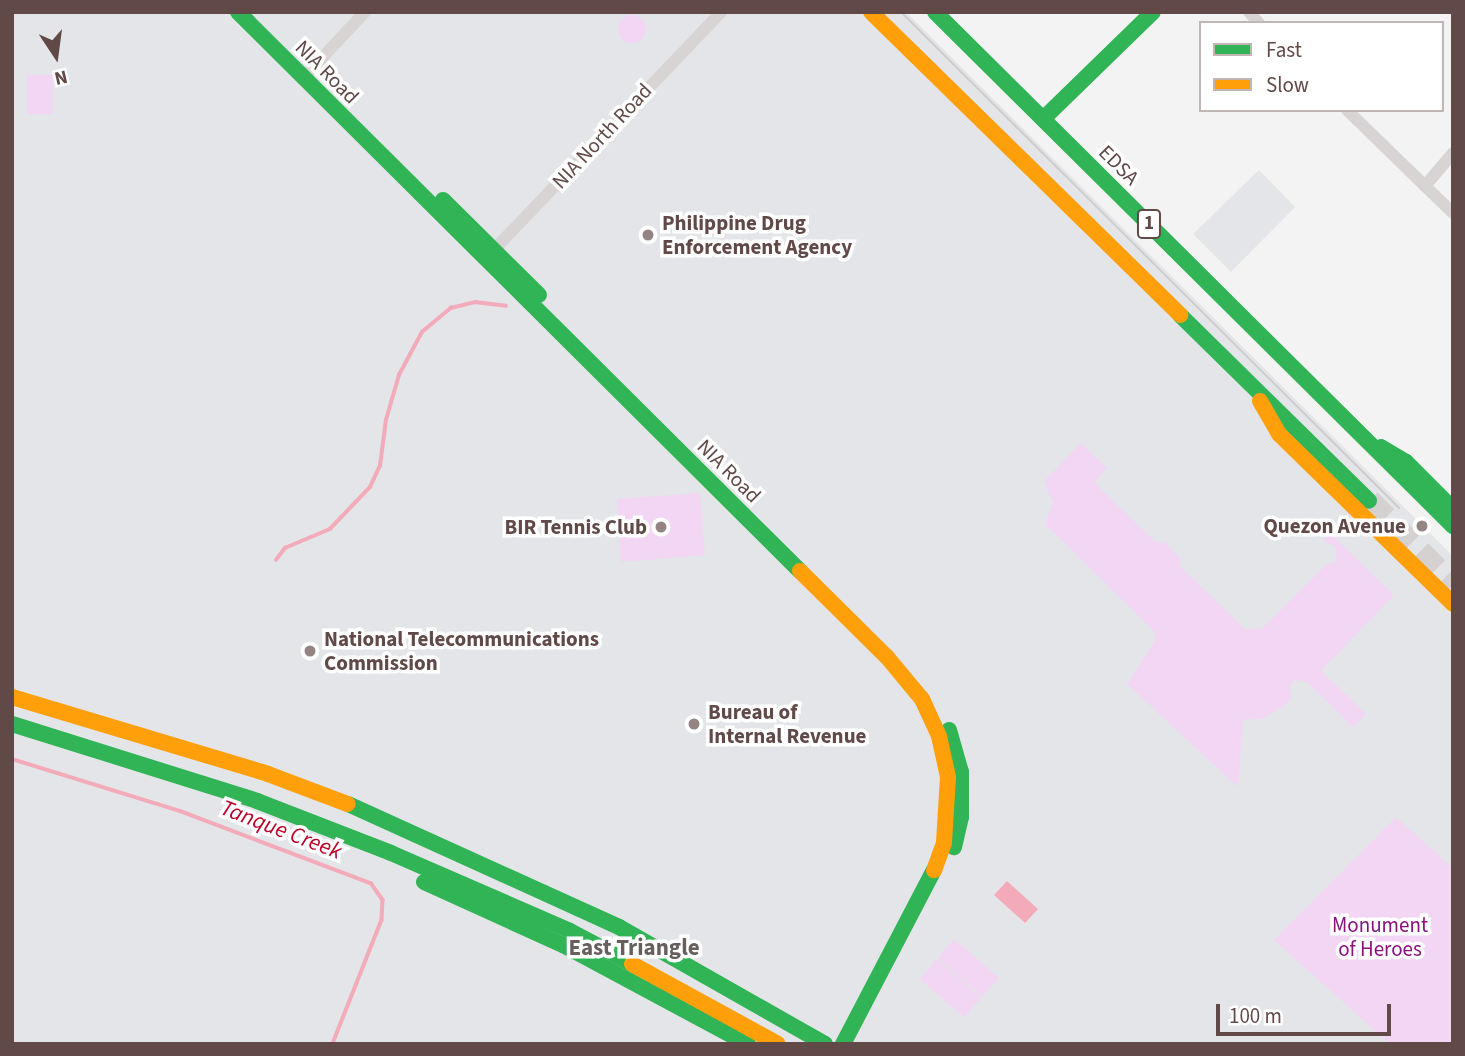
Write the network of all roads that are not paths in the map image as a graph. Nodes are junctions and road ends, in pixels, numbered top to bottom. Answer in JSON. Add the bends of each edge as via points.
{"nodes":[{"id":1,"x":238,"y":12,"type":"edge"},
{"id":2,"x":254,"y":12,"type":"edge"},
{"id":3,"x":365,"y":12,"type":"edge"},
{"id":4,"x":720,"y":12,"type":"edge"},
{"id":5,"x":871,"y":12,"type":"edge"},
{"id":6,"x":935,"y":12,"type":"edge"},
{"id":7,"x":1153,"y":12,"type":"edge"},
{"id":8,"x":308,"y":74,"type":"junction"},
{"id":9,"x":1349,"y":112,"type":"edge"},
{"id":10,"x":1043,"y":119,"type":"junction"},
{"id":11,"x":1453,"y":153,"type":"edge"},
{"id":12,"x":1425,"y":186,"type":"junction"},
{"id":13,"x":1453,"y":213,"type":"edge"},
{"id":14,"x":488,"y":255,"type":"junction"},
{"id":15,"x":1258,"y":396,"type":"junction"},
{"id":16,"x":1362,"y":436,"type":"junction"},
{"id":17,"x":1369,"y":501,"type":"tunnel mouth"},
{"id":18,"x":1453,"y":509,"type":"edge"},
{"id":19,"x":1453,"y":526,"type":"edge"},
{"id":20,"x":1453,"y":604,"type":"edge"},
{"id":21,"x":12,"y":696,"type":"edge"},
{"id":22,"x":12,"y":724,"type":"edge"},
{"id":23,"x":12,"y":736,"type":"edge"},
{"id":24,"x":175,"y":746,"type":"junction"},
{"id":25,"x":166,"y":771,"type":"junction"},
{"id":26,"x":748,"y":1044,"type":"edge"},
{"id":27,"x":778,"y":1044,"type":"edge"},
{"id":28,"x":825,"y":1044,"type":"edge"},
{"id":29,"x":843,"y":1044,"type":"edge"},
{"id":30,"x":858,"y":1044,"type":"edge"}],
"edges":[{"from":1,"to":8,"type":"main road","name":"NIA Road"},
{"from":2,"to":8,"type":"main road","name":"NIA Road"},
{"from":3,"to":8,"type":"street"},
{"from":4,"to":14,"type":"street","name":"NIA North Road"},
{"from":5,"to":15,"type":"main road","number":"1"},
{"from":6,"to":10,"type":"main road","name":"EDSA","number":"1"},
{"from":7,"to":10,"type":"main road"},
{"from":8,"to":14,"type":"main road","name":"NIA Road"},
{"from":9,"to":12,"type":"street"},
{"from":10,"to":16,"type":"main road","name":"EDSA","number":"1"},
{"from":11,"to":12,"type":"street"},
{"from":12,"to":13,"type":"street"},
{"from":14,"to":29,"type":"main road","name":"NIA Road","via":[[887,657],[929,711],[948,776],[944,843],[930,880]]},
{"from":14,"to":30,"type":"main road","name":"NIA Road","via":[[901,654],[922,678],[942,714],[961,772],[958,831],[944,878]]},
{"from":15,"to":17,"type":"main road","number":"1"},
{"from":15,"to":20,"type":"main road","number":"1","via":[[1279,434]]},
{"from":16,"to":18,"type":"main road","name":"EDSA","number":"1","via":[[1406,461]]},
{"from":16,"to":19,"type":"main road","name":"EDSA","number":"1"},
{"from":21,"to":24,"type":"main road"},
{"from":22,"to":25,"type":"main road"},
{"from":23,"to":26,"type":"main road","via":[[241,808],[370,858],[563,945]]},
{"from":24,"to":25,"type":"main road"},
{"from":24,"to":28,"type":"main road","via":[[379,815],[489,863],[619,927]]},
{"from":25,"to":27,"type":"main road","via":[[383,850],[570,931]]}]}
